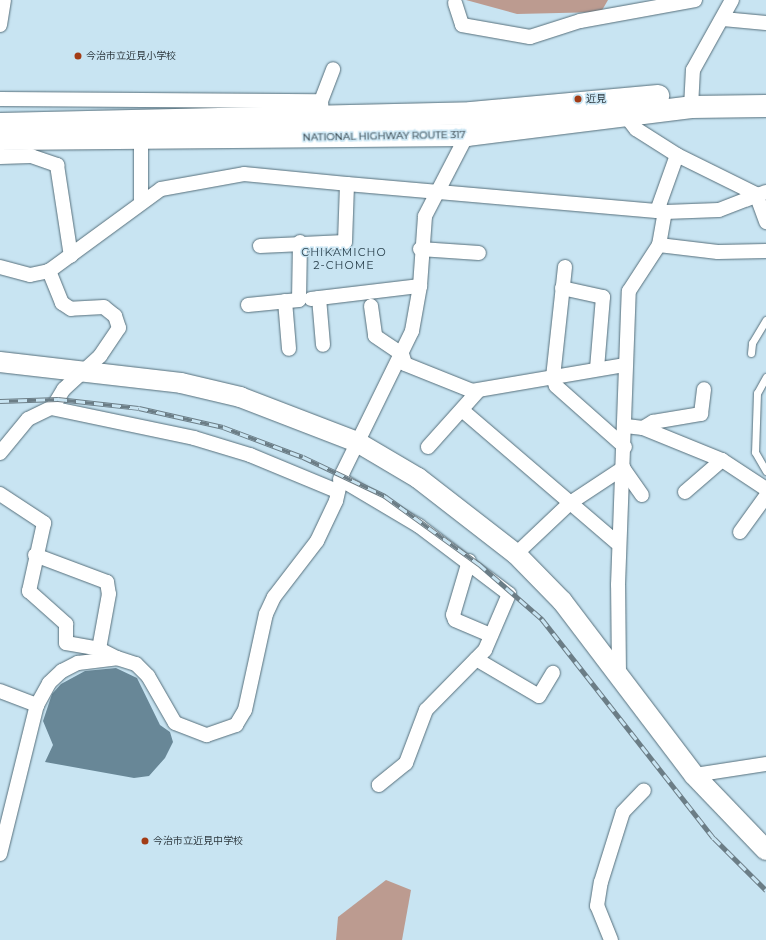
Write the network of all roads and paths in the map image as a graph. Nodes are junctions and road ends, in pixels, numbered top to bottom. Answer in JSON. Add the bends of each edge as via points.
{"nodes":[{"id":1,"x":4,"y":0,"type":"edge"},
{"id":2,"x":695,"y":0,"type":"edge"},
{"id":3,"x":732,"y":0,"type":"edge"},
{"id":4,"x":455,"y":4,"type":"dead end"},
{"id":5,"x":722,"y":19,"type":"junction"},
{"id":6,"x":766,"y":23,"type":"edge"},
{"id":7,"x":0,"y":25,"type":"edge"},
{"id":8,"x":333,"y":69,"type":"dead end"},
{"id":9,"x":766,"y":93,"type":"edge"},
{"id":10,"x":0,"y":99,"type":"edge"},
{"id":11,"x":25,"y":100,"type":"junction"},
{"id":12,"x":690,"y":100,"type":"junction"},
{"id":13,"x":0,"y":104,"type":"edge"},
{"id":14,"x":766,"y":106,"type":"edge"},
{"id":15,"x":321,"y":108,"type":"junction"},
{"id":16,"x":626,"y":108,"type":"junction"},
{"id":17,"x":0,"y":124,"type":"edge"},
{"id":18,"x":467,"y":135,"type":"junction"},
{"id":19,"x":142,"y":137,"type":"junction"},
{"id":20,"x":0,"y":139,"type":"edge"},
{"id":21,"x":677,"y":155,"type":"junction"},
{"id":22,"x":0,"y":157,"type":"edge"},
{"id":23,"x":347,"y":184,"type":"junction"},
{"id":24,"x":436,"y":190,"type":"junction"},
{"id":25,"x":761,"y":193,"type":"edge"},
{"id":26,"x":141,"y":203,"type":"junction"},
{"id":27,"x":661,"y":212,"type":"junction"},
{"id":28,"x":766,"y":222,"type":"edge"},
{"id":29,"x":300,"y":242,"type":"junction"},
{"id":30,"x":659,"y":245,"type":"junction"},
{"id":31,"x":260,"y":246,"type":"dead end"},
{"id":32,"x":420,"y":249,"type":"junction"},
{"id":33,"x":766,"y":251,"type":"edge"},
{"id":34,"x":479,"y":253,"type":"dead end"},
{"id":35,"x":71,"y":256,"type":"junction"},
{"id":36,"x":565,"y":267,"type":"dead end"},
{"id":37,"x":0,"y":268,"type":"edge"},
{"id":38,"x":49,"y":271,"type":"junction"},
{"id":39,"x":420,"y":286,"type":"junction"},
{"id":40,"x":562,"y":288,"type":"junction"},
{"id":41,"x":319,"y":298,"type":"junction"},
{"id":42,"x":292,"y":300,"type":"junction"},
{"id":43,"x":248,"y":305,"type":"dead end"},
{"id":44,"x":371,"y":306,"type":"dead end"},
{"id":45,"x":766,"y":320,"type":"edge"},
{"id":46,"x":323,"y":346,"type":"dead end"},
{"id":47,"x":289,"y":349,"type":"dead end"},
{"id":48,"x":751,"y":353,"type":"dead end"},
{"id":49,"x":402,"y":354,"type":"junction"},
{"id":50,"x":0,"y":362,"type":"edge"},
{"id":51,"x":624,"y":365,"type":"junction"},
{"id":52,"x":596,"y":369,"type":"junction"},
{"id":53,"x":83,"y":372,"type":"junction"},
{"id":54,"x":553,"y":377,"type":"junction"},
{"id":55,"x":766,"y":377,"type":"edge"},
{"id":56,"x":704,"y":389,"type":"dead end"},
{"id":57,"x":479,"y":390,"type":"junction"},
{"id":58,"x":51,"y":408,"type":"junction"},
{"id":59,"x":462,"y":410,"type":"junction"},
{"id":60,"x":626,"y":426,"type":"junction"},
{"id":61,"x":643,"y":428,"type":"junction"},
{"id":62,"x":357,"y":442,"type":"junction"},
{"id":63,"x":428,"y":447,"type":"dead end"},
{"id":64,"x":625,"y":447,"type":"junction"},
{"id":65,"x":0,"y":453,"type":"edge"},
{"id":66,"x":722,"y":460,"type":"junction"},
{"id":67,"x":624,"y":468,"type":"junction"},
{"id":68,"x":766,"y":471,"type":"edge"},
{"id":69,"x":338,"y":485,"type":"junction"},
{"id":70,"x":766,"y":489,"type":"edge"},
{"id":71,"x":685,"y":492,"type":"dead end"},
{"id":72,"x":0,"y":494,"type":"edge"},
{"id":73,"x":642,"y":495,"type":"dead end"},
{"id":74,"x":766,"y":496,"type":"edge"},
{"id":75,"x":570,"y":503,"type":"junction"},
{"id":76,"x":740,"y":532,"type":"dead end"},
{"id":77,"x":616,"y":542,"type":"dead end"},
{"id":78,"x":516,"y":554,"type":"junction"},
{"id":79,"x":35,"y":555,"type":"junction"},
{"id":80,"x":469,"y":561,"type":"junction"},
{"id":81,"x":491,"y":635,"type":"junction"},
{"id":82,"x":99,"y":649,"type":"junction"},
{"id":83,"x":117,"y":658,"type":"junction"},
{"id":84,"x":476,"y":659,"type":"junction"},
{"id":85,"x":553,"y":673,"type":"dead end"},
{"id":86,"x":619,"y":674,"type":"junction"},
{"id":87,"x":0,"y":691,"type":"edge"},
{"id":88,"x":37,"y":705,"type":"junction"},
{"id":89,"x":766,"y":764,"type":"edge"},
{"id":90,"x":694,"y":775,"type":"junction"},
{"id":91,"x":379,"y":785,"type":"dead end"},
{"id":92,"x":644,"y":790,"type":"dead end"},
{"id":93,"x":766,"y":850,"type":"edge"},
{"id":94,"x":0,"y":854,"type":"edge"},
{"id":95,"x":611,"y":940,"type":"edge"}],
"edges":[{"from":1,"to":7,"type":"street"},
{"from":2,"to":4,"type":"street","via":[[580,21],[530,37],[462,25]]},
{"from":3,"to":5,"type":"street"},
{"from":5,"to":6,"type":"street"},
{"from":5,"to":12,"type":"street","via":[[693,70]]},
{"from":8,"to":15,"type":"street"},
{"from":9,"to":12,"type":"highway","name":"NATIONAL HIGHWAY ROUTE 317"},
{"from":10,"to":11,"type":"street"},
{"from":11,"to":13,"type":"street"},
{"from":11,"to":15,"type":"street"},
{"from":12,"to":14,"type":"highway","name":"NATIONAL HIGHWAY ROUTE 317"},
{"from":12,"to":16,"type":"highway","name":"NATIONAL HIGHWAY ROUTE 317"},
{"from":15,"to":16,"type":"highway","name":"NATIONAL HIGHWAY ROUTE 317","via":[[471,113]]},
{"from":15,"to":17,"type":"highway","name":"NATIONAL HIGHWAY ROUTE 317"},
{"from":16,"to":18,"type":"highway","name":"NATIONAL HIGHWAY ROUTE 317"},
{"from":16,"to":21,"type":"street","via":[[636,129]]},
{"from":18,"to":19,"type":"highway","name":"NATIONAL HIGHWAY ROUTE 317"},
{"from":18,"to":24,"type":"street"},
{"from":19,"to":20,"type":"highway","name":"NATIONAL HIGHWAY ROUTE 317"},
{"from":19,"to":26,"type":"street"},
{"from":21,"to":25,"type":"street"},
{"from":21,"to":27,"type":"street"},
{"from":22,"to":35,"type":"street","via":[[31,156],[57,165]]},
{"from":23,"to":24,"type":"street"},
{"from":23,"to":26,"type":"street","via":[[244,174],[161,189]]},
{"from":23,"to":29,"type":"street","via":[[345,242]]},
{"from":24,"to":27,"type":"street"},
{"from":24,"to":32,"type":"street","via":[[425,216]]},
{"from":25,"to":27,"type":"street","via":[[719,210]]},
{"from":25,"to":28,"type":"street"},
{"from":26,"to":35,"type":"street"},
{"from":27,"to":30,"type":"street"},
{"from":29,"to":31,"type":"street"},
{"from":29,"to":42,"type":"street"},
{"from":30,"to":33,"type":"street","via":[[718,252]]},
{"from":30,"to":51,"type":"street","via":[[629,291]]},
{"from":32,"to":34,"type":"street"},
{"from":32,"to":39,"type":"street"},
{"from":35,"to":38,"type":"street"},
{"from":36,"to":40,"type":"street"},
{"from":37,"to":38,"type":"street","via":[[30,275]]},
{"from":38,"to":53,"type":"street","via":[[62,303],[71,309],[104,307],[116,316],[119,328],[100,356]]},
{"from":39,"to":41,"type":"street"},
{"from":39,"to":49,"type":"street","via":[[412,331]]},
{"from":40,"to":52,"type":"street","via":[[603,297]]},
{"from":40,"to":54,"type":"street"},
{"from":41,"to":42,"type":"street"},
{"from":41,"to":46,"type":"street"},
{"from":42,"to":43,"type":"street"},
{"from":42,"to":47,"type":"street"},
{"from":44,"to":49,"type":"street","via":[[375,336]]},
{"from":45,"to":48,"type":"lane","via":[[752,343]]},
{"from":49,"to":57,"type":"street","via":[[405,364],[444,382]]},
{"from":49,"to":62,"type":"street"},
{"from":50,"to":53,"type":"street"},
{"from":51,"to":52,"type":"street"},
{"from":51,"to":60,"type":"street"},
{"from":52,"to":54,"type":"street"},
{"from":53,"to":58,"type":"street"},
{"from":53,"to":62,"type":"street","via":[[181,383],[240,397]]},
{"from":54,"to":57,"type":"street"},
{"from":54,"to":64,"type":"street","via":[[556,386]]},
{"from":55,"to":68,"type":"lane","via":[[757,393],[755,452]]},
{"from":56,"to":61,"type":"street","via":[[701,414],[654,422]]},
{"from":57,"to":59,"type":"street"},
{"from":58,"to":65,"type":"street","via":[[28,419]]},
{"from":58,"to":69,"type":"street","via":[[194,438]]},
{"from":59,"to":63,"type":"street"},
{"from":59,"to":75,"type":"street"},
{"from":60,"to":61,"type":"street"},
{"from":60,"to":64,"type":"street"},
{"from":61,"to":66,"type":"street"},
{"from":62,"to":69,"type":"street"},
{"from":62,"to":78,"type":"street","via":[[418,478]]},
{"from":64,"to":67,"type":"street"},
{"from":66,"to":70,"type":"street"},
{"from":66,"to":71,"type":"street"},
{"from":67,"to":73,"type":"street"},
{"from":67,"to":75,"type":"street"},
{"from":67,"to":86,"type":"street","via":[[618,585]]},
{"from":69,"to":80,"type":"street","via":[[419,526]]},
{"from":69,"to":83,"type":"street","via":[[336,501],[317,541],[274,597],[266,614],[245,710],[236,725],[207,735],[175,723],[148,676],[136,664]]},
{"from":72,"to":79,"type":"street","via":[[44,523]]},
{"from":74,"to":76,"type":"street"},
{"from":75,"to":77,"type":"street"},
{"from":75,"to":78,"type":"street"},
{"from":78,"to":86,"type":"street","via":[[562,602]]},
{"from":79,"to":82,"type":"street","via":[[29,591],[66,624],[66,643]]},
{"from":79,"to":82,"type":"street","via":[[107,582],[109,594]]},
{"from":80,"to":81,"type":"street","via":[[509,594]]},
{"from":80,"to":81,"type":"street","via":[[453,615],[455,620]]},
{"from":81,"to":84,"type":"street","via":[[485,650]]},
{"from":82,"to":83,"type":"street"},
{"from":83,"to":88,"type":"street","via":[[78,663],[62,671],[49,683]]},
{"from":84,"to":85,"type":"street","via":[[539,696]]},
{"from":84,"to":91,"type":"street","via":[[426,710],[406,763]]},
{"from":86,"to":90,"type":"street"},
{"from":87,"to":88,"type":"street"},
{"from":88,"to":94,"type":"street"},
{"from":89,"to":90,"type":"street"},
{"from":90,"to":93,"type":"street"},
{"from":92,"to":95,"type":"street","via":[[623,812],[601,882],[597,906]]}]}
